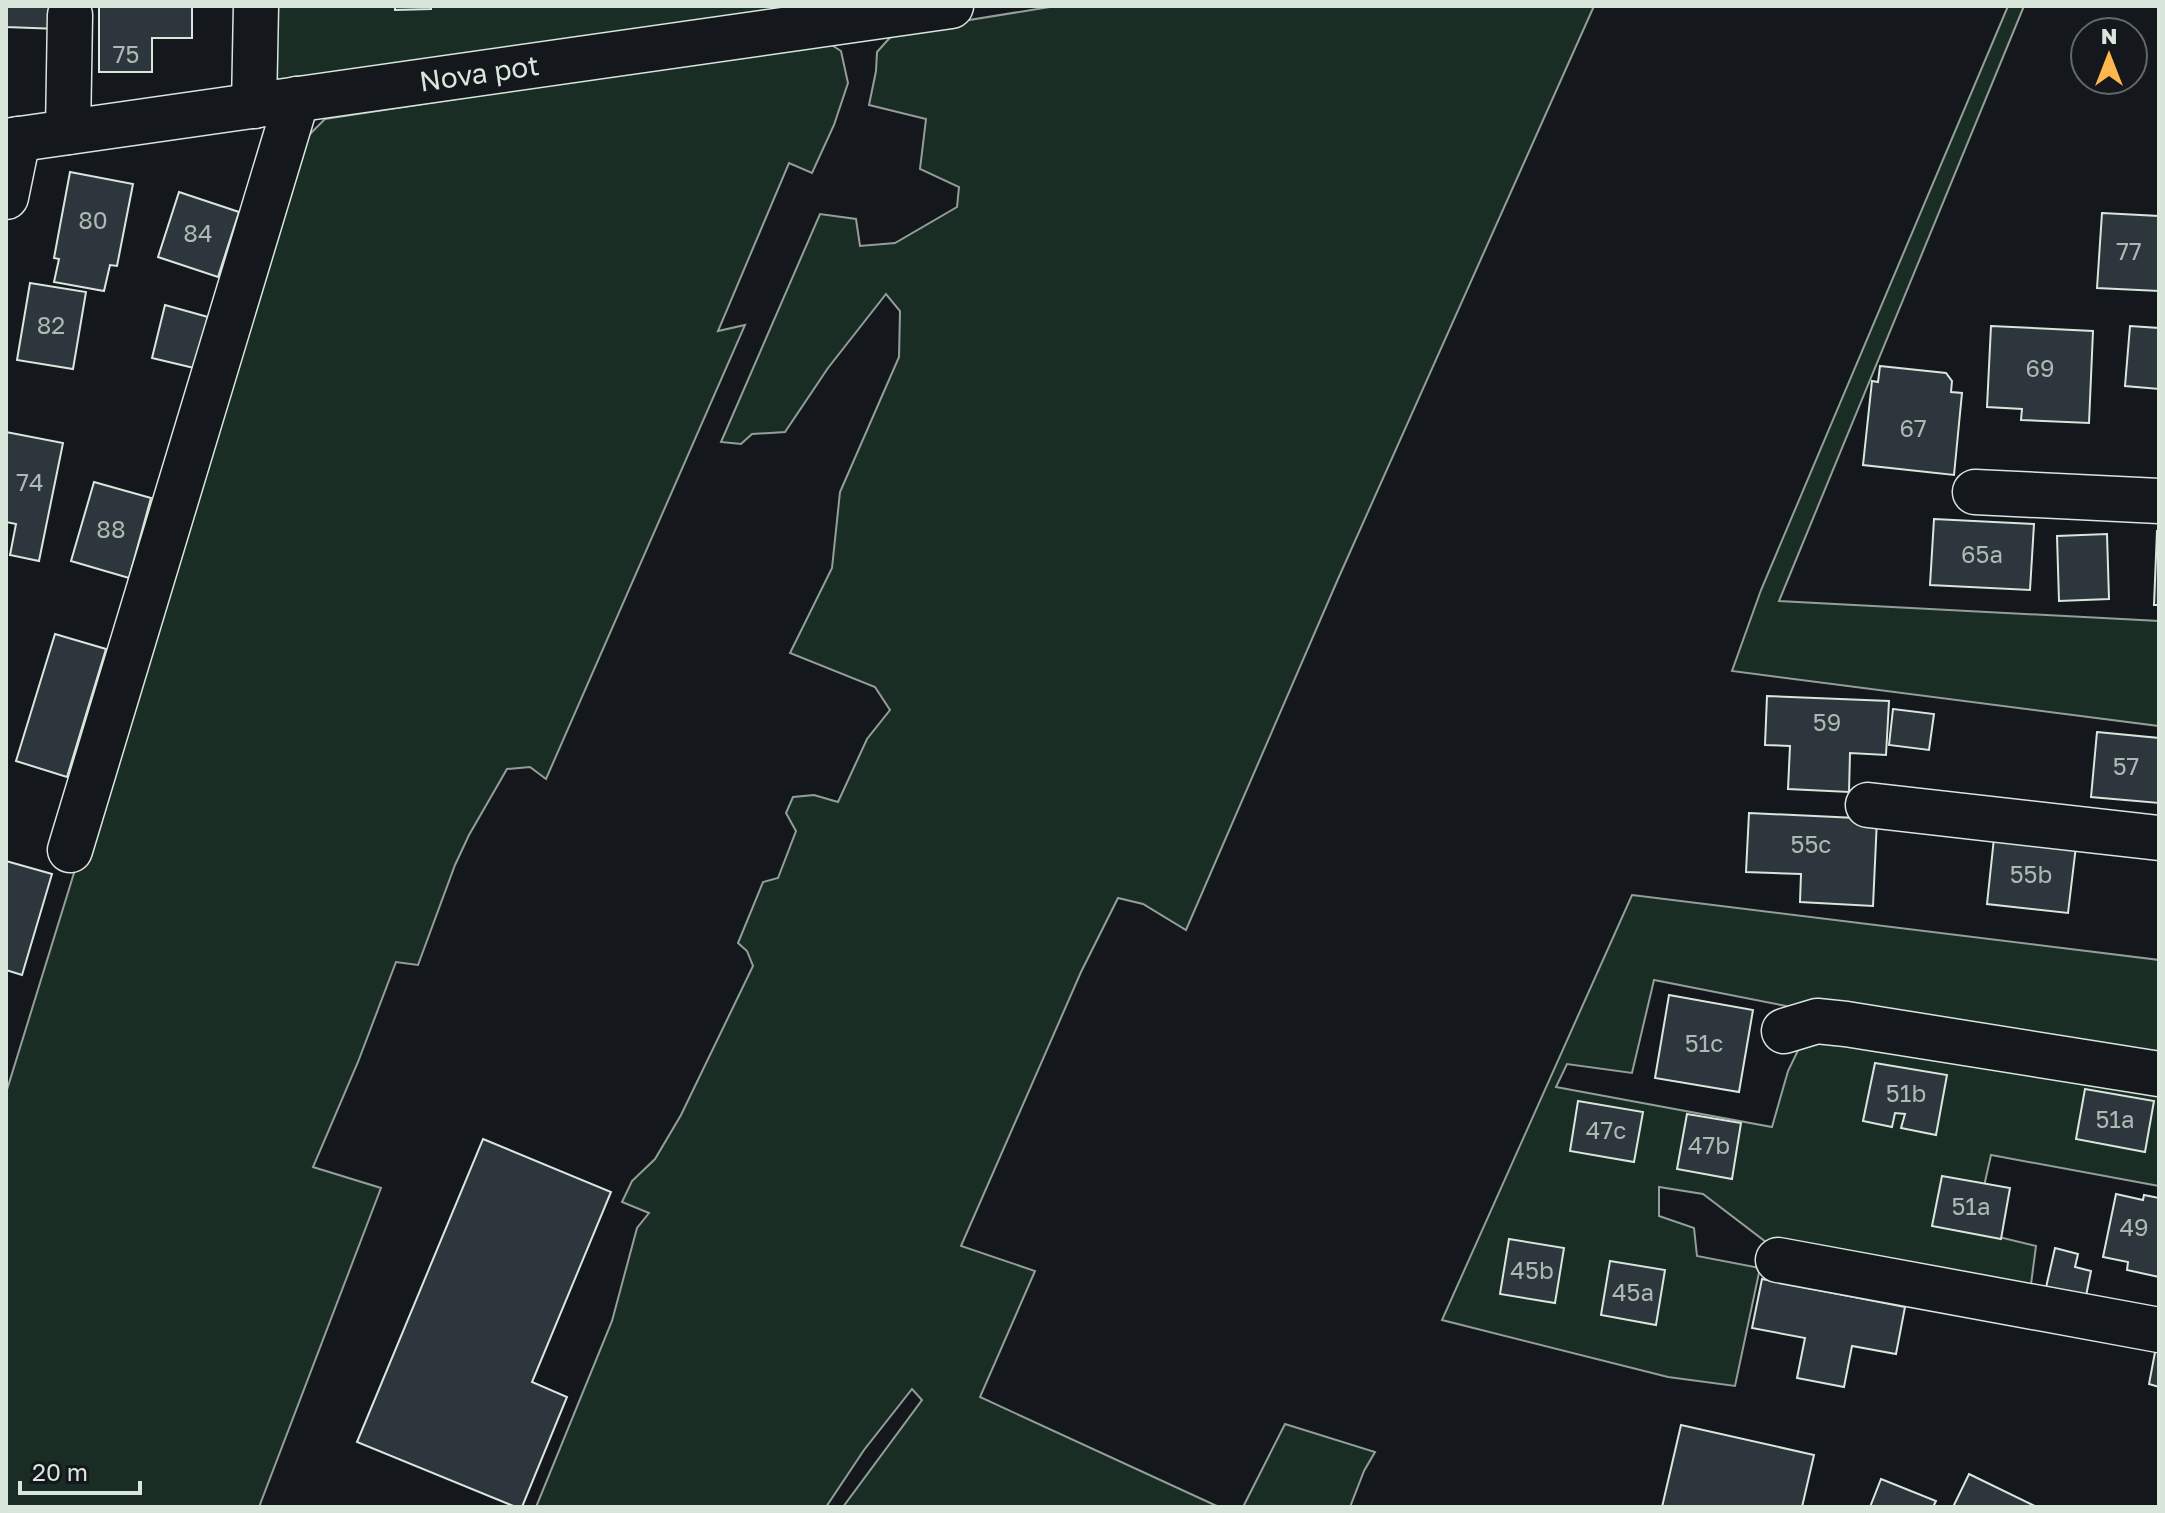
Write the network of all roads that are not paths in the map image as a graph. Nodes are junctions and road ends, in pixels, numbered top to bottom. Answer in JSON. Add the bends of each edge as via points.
{"nodes":[{"id":1,"x":256,"y":6,"type":"edge"},
{"id":2,"x":951,"y":6,"type":"edge"},
{"id":3,"x":70,"y":15,"type":"dead end"},
{"id":4,"x":297,"y":99,"type":"junction"},
{"id":5,"x":254,"y":106,"type":"junction"},
{"id":6,"x":68,"y":132,"type":"junction"},
{"id":7,"x":12,"y":140,"type":"edge"},
{"id":8,"x":6,"y":197,"type":"edge"},
{"id":9,"x":1975,"y":492,"type":"dead end"},
{"id":10,"x":2159,"y":501,"type":"edge"},
{"id":11,"x":1868,"y":805,"type":"dead end"},
{"id":12,"x":2159,"y":838,"type":"edge"},
{"id":13,"x":70,"y":850,"type":"dead end"},
{"id":14,"x":1784,"y":1031,"type":"dead end"},
{"id":15,"x":2159,"y":1074,"type":"edge"},
{"id":16,"x":1778,"y":1260,"type":"dead end"},
{"id":17,"x":2159,"y":1330,"type":"edge"}],
"edges":[{"from":1,"to":5,"type":"street"},
{"from":2,"to":4,"type":"street","name":"Nova pot"},
{"from":3,"to":6,"type":"street"},
{"from":4,"to":5,"type":"street","name":"Nova pot"},
{"from":4,"to":13,"type":"street"},
{"from":5,"to":6,"type":"street","name":"Nova pot"},
{"from":6,"to":7,"type":"street","name":"Nova pot"},
{"from":7,"to":8,"type":"street"},
{"from":9,"to":10,"type":"street"},
{"from":11,"to":12,"type":"street"},
{"from":14,"to":15,"type":"street","via":[[1817,1021],[1846,1024]]},
{"from":16,"to":17,"type":"street"}]}
